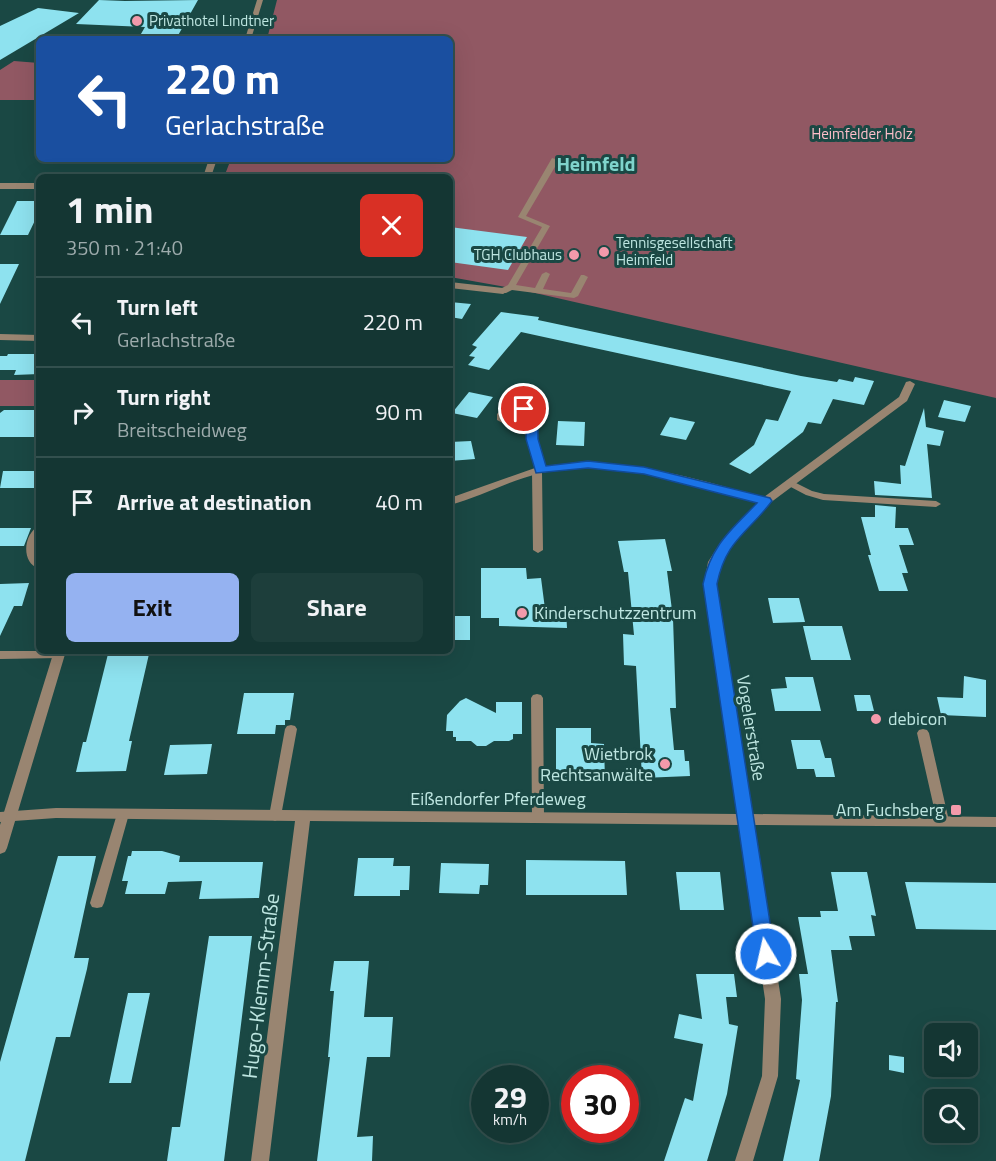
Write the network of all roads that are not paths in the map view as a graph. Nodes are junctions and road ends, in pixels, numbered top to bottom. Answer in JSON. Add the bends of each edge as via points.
{"nodes":[{"id":1,"x":260,"y":0,"type":"edge"},
{"id":2,"x":249,"y":36,"type":"edge"},
{"id":3,"x":555,"y":160,"type":"dead end"},
{"id":4,"x":0,"y":186,"type":"edge"},
{"id":5,"x":36,"y":186,"type":"edge"},
{"id":6,"x":546,"y":274,"type":"dead end"},
{"id":7,"x":584,"y":277,"type":"dead end"},
{"id":8,"x":453,"y":285,"type":"edge"},
{"id":9,"x":507,"y":289,"type":"junction"},
{"id":10,"x":538,"y":291,"type":"junction"},
{"id":11,"x":0,"y":337,"type":"edge"},
{"id":12,"x":36,"y":338,"type":"edge"},
{"id":13,"x":910,"y":384,"type":"dead end"},
{"id":14,"x":532,"y":434,"type":"dead end"},
{"id":15,"x":539,"y":471,"type":"junction"},
{"id":16,"x":790,"y":483,"type":"junction"},
{"id":17,"x":453,"y":501,"type":"edge"},
{"id":18,"x":766,"y":501,"type":"junction"},
{"id":19,"x":936,"y":504,"type":"dead end"},
{"id":20,"x":36,"y":537,"type":"edge"},
{"id":21,"x":538,"y":550,"type":"dead end"},
{"id":22,"x":36,"y":563,"type":"edge"},
{"id":23,"x":36,"y":654,"type":"edge"},
{"id":24,"x":59,"y":654,"type":"edge"},
{"id":25,"x":0,"y":655,"type":"edge"},
{"id":26,"x":537,"y":698,"type":"dead end"},
{"id":27,"x":291,"y":729,"type":"dead end"},
{"id":28,"x":923,"y":733,"type":"dead end"},
{"id":29,"x":123,"y":814,"type":"junction"},
{"id":30,"x":275,"y":816,"type":"junction"},
{"id":31,"x":303,"y":816,"type":"junction"},
{"id":32,"x":5,"y":817,"type":"edge"},
{"id":33,"x":538,"y":818,"type":"junction"},
{"id":34,"x":746,"y":820,"type":"junction"},
{"id":35,"x":943,"y":821,"type":"junction"},
{"id":36,"x":996,"y":822,"type":"edge"},
{"id":37,"x":0,"y":848,"type":"edge"},
{"id":38,"x":97,"y":903,"type":"dead end"},
{"id":39,"x":260,"y":1161,"type":"edge"},
{"id":40,"x":744,"y":1161,"type":"edge"}],
"edges":[{"from":1,"to":2,"type":"street"},
{"from":3,"to":9,"type":"lane","via":[[522,217],[546,226]]},
{"from":4,"to":5,"type":"street"},
{"from":6,"to":10,"type":"lane"},
{"from":7,"to":10,"type":"lane","via":[[574,296]]},
{"from":8,"to":9,"type":"street"},
{"from":9,"to":10,"type":"lane"},
{"from":11,"to":12,"type":"street"},
{"from":13,"to":16,"type":"street","name":"Vogelerstraße","via":[[903,399]]},
{"from":14,"to":15,"type":"street"},
{"from":15,"to":17,"type":"street"},
{"from":15,"to":18,"type":"street","via":[[588,464],[644,470]]},
{"from":15,"to":21,"type":"lane"},
{"from":16,"to":18,"type":"street","name":"Vogelerstraße"},
{"from":16,"to":19,"type":"lane","via":[[824,497]]},
{"from":18,"to":34,"type":"street","name":"Vogelerstraße","via":[[726,543],[714,562],[710,584]]},
{"from":20,"to":22,"type":"lane","via":[[30,553]]},
{"from":23,"to":25,"type":"lane"},
{"from":24,"to":32,"type":"street"},
{"from":26,"to":33,"type":"lane"},
{"from":27,"to":30,"type":"lane"},
{"from":28,"to":35,"type":"lane"},
{"from":29,"to":30,"type":"street","name":"Eißendorfer Pferdeweg"},
{"from":29,"to":32,"type":"street","name":"Eißendorfer Pferdeweg"},
{"from":29,"to":38,"type":"lane"},
{"from":30,"to":31,"type":"street","name":"Eißendorfer Pferdeweg"},
{"from":31,"to":33,"type":"street","name":"Eißendorfer Pferdeweg"},
{"from":31,"to":39,"type":"street","name":"Hugo-Klemm-Straße"},
{"from":32,"to":37,"type":"street"},
{"from":33,"to":34,"type":"street","name":"Eißendorfer Pferdeweg"},
{"from":34,"to":35,"type":"street","name":"Eißendorfer Pferdeweg"},
{"from":34,"to":40,"type":"street","name":"Vogelerstraße","via":[[773,999],[770,1076]]},
{"from":35,"to":36,"type":"street","name":"Eißendorfer Pferdeweg"}]}
